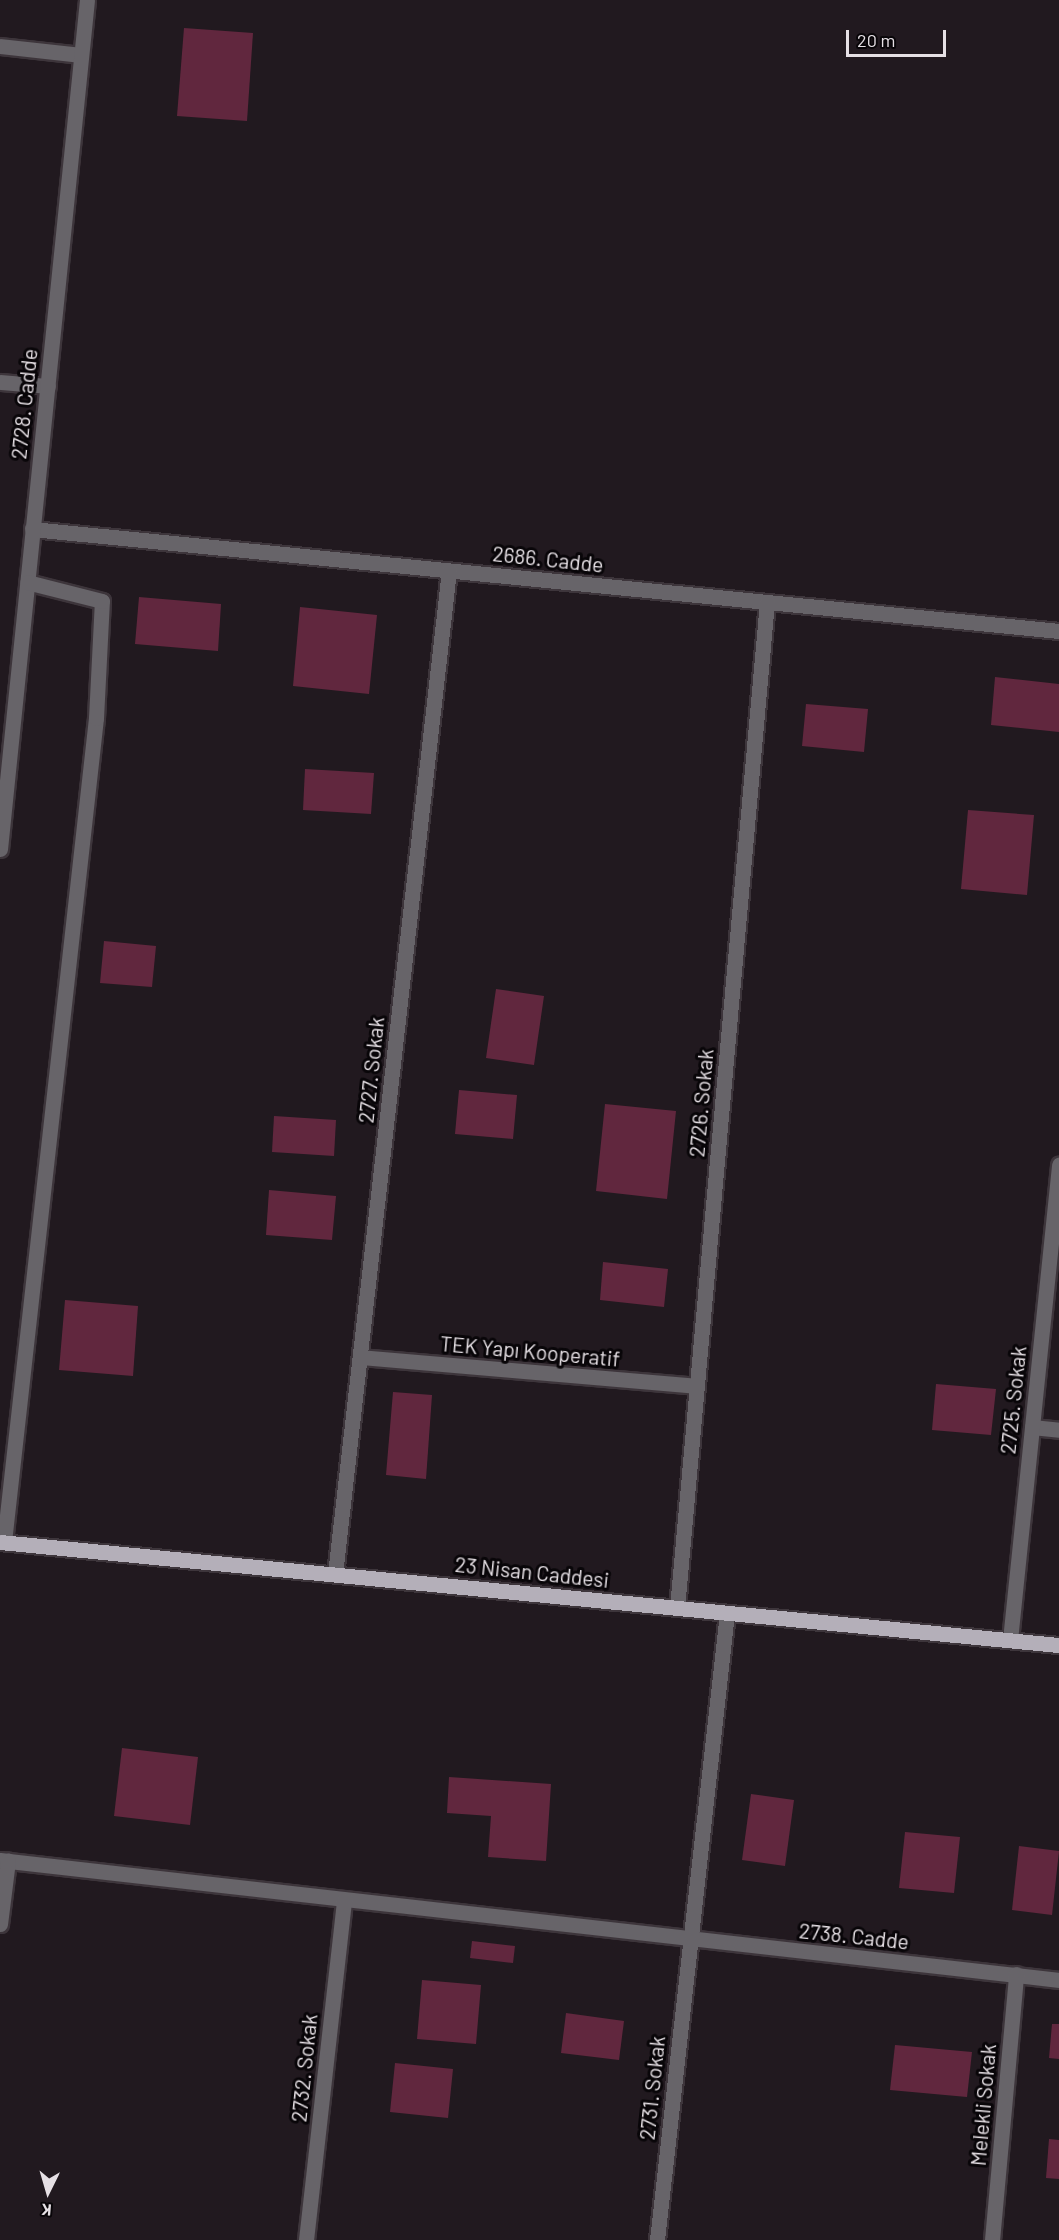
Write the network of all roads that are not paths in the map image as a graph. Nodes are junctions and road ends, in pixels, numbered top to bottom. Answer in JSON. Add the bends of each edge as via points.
{"nodes":[{"id":1,"x":87,"y":0,"type":"edge"},
{"id":2,"x":0,"y":46,"type":"edge"},
{"id":3,"x":81,"y":55,"type":"junction"},
{"id":4,"x":0,"y":382,"type":"edge"},
{"id":5,"x":48,"y":387,"type":"junction"},
{"id":6,"x":32,"y":529,"type":"junction"},
{"id":7,"x":449,"y":570,"type":"junction"},
{"id":8,"x":27,"y":582,"type":"junction"},
{"id":9,"x":767,"y":602,"type":"junction"},
{"id":10,"x":1059,"y":631,"type":"edge"},
{"id":11,"x":5,"y":738,"type":"edge"},
{"id":12,"x":0,"y":849,"type":"edge"},
{"id":13,"x":1059,"y":1165,"type":"edge"},
{"id":14,"x":360,"y":1357,"type":"junction"},
{"id":15,"x":697,"y":1386,"type":"junction"},
{"id":16,"x":1032,"y":1427,"type":"junction"},
{"id":17,"x":1059,"y":1430,"type":"edge"},
{"id":18,"x":2,"y":1542,"type":"edge"},
{"id":19,"x":335,"y":1574,"type":"junction"},
{"id":20,"x":676,"y":1608,"type":"junction"},
{"id":21,"x":727,"y":1612,"type":"junction"},
{"id":22,"x":1010,"y":1640,"type":"junction"},
{"id":23,"x":1059,"y":1645,"type":"edge"},
{"id":24,"x":4,"y":1861,"type":"edge"},
{"id":25,"x":344,"y":1900,"type":"junction"},
{"id":26,"x":0,"y":1924,"type":"edge"},
{"id":27,"x":688,"y":1940,"type":"junction"},
{"id":28,"x":1016,"y":1974,"type":"junction"},
{"id":29,"x":1059,"y":1980,"type":"edge"},
{"id":30,"x":306,"y":2240,"type":"edge"},
{"id":31,"x":657,"y":2240,"type":"edge"},
{"id":32,"x":992,"y":2240,"type":"edge"}],
"edges":[{"from":1,"to":3,"type":"street","name":"2728. Cadde"},
{"from":2,"to":3,"type":"street"},
{"from":3,"to":5,"type":"street","name":"2728. Cadde"},
{"from":4,"to":5,"type":"street"},
{"from":5,"to":6,"type":"street","name":"2728. Cadde"},
{"from":6,"to":7,"type":"street","name":"2686. Cadde"},
{"from":6,"to":8,"type":"street","name":"2728. Cadde"},
{"from":7,"to":9,"type":"street","name":"2686. Cadde"},
{"from":7,"to":14,"type":"street","name":"2727. Sokak"},
{"from":8,"to":11,"type":"street","name":"2728. Cadde"},
{"from":8,"to":18,"type":"street","via":[[102,602],[94,730]]},
{"from":9,"to":10,"type":"street","name":"2686. Cadde"},
{"from":9,"to":15,"type":"street","name":"2726. Sokak"},
{"from":11,"to":12,"type":"street","name":"2728. Cadde"},
{"from":13,"to":16,"type":"street","name":"2725. Sokak"},
{"from":14,"to":15,"type":"street","name":"TEK Yapı Kooperatif"},
{"from":14,"to":19,"type":"street","name":"2727. Sokak"},
{"from":15,"to":20,"type":"street","name":"2726. Sokak"},
{"from":16,"to":17,"type":"street"},
{"from":16,"to":22,"type":"street","name":"2725. Sokak"},
{"from":18,"to":19,"type":"main road","name":"23 Nisan Caddesi"},
{"from":19,"to":20,"type":"main road","name":"23 Nisan Caddesi"},
{"from":20,"to":21,"type":"main road","name":"23 Nisan Caddesi"},
{"from":21,"to":22,"type":"main road","name":"23 Nisan Caddesi"},
{"from":21,"to":27,"type":"street","name":"2731. Sokak"},
{"from":22,"to":23,"type":"main road","name":"23 Nisan Caddesi"},
{"from":24,"to":25,"type":"street","name":"2738. Cadde"},
{"from":24,"to":26,"type":"street"},
{"from":25,"to":27,"type":"street","name":"2738. Cadde"},
{"from":25,"to":30,"type":"street","name":"2732. Sokak"},
{"from":27,"to":28,"type":"street","name":"2738. Cadde"},
{"from":27,"to":31,"type":"street","name":"2731. Sokak"},
{"from":28,"to":29,"type":"street","name":"2738. Cadde"},
{"from":28,"to":32,"type":"street","name":"Melekli Sokak"}]}
